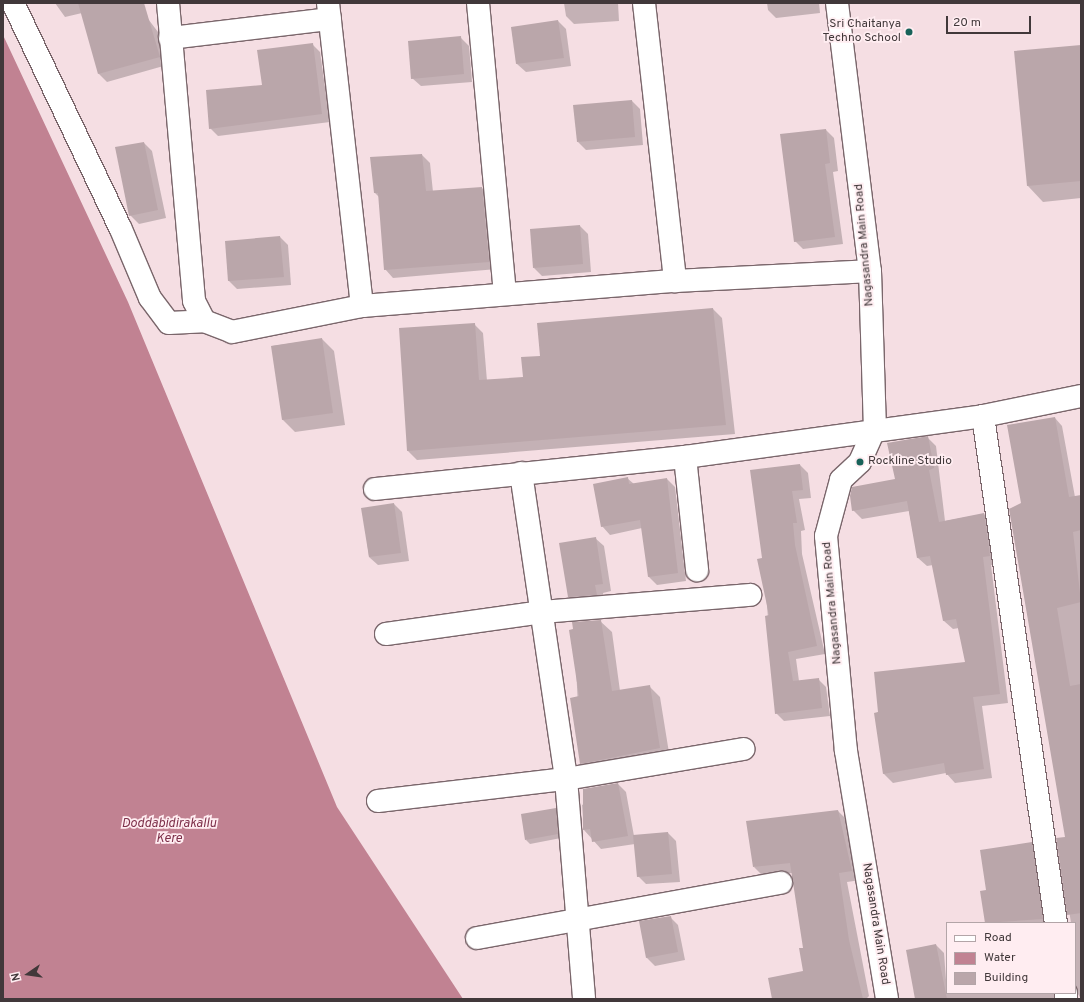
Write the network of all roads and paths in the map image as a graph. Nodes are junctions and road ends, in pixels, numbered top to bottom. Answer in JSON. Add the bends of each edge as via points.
{"nodes":[{"id":1,"x":13,"y":3,"type":"edge"},
{"id":2,"x":168,"y":3,"type":"edge"},
{"id":3,"x":478,"y":3,"type":"edge"},
{"id":4,"x":644,"y":3,"type":"edge"},
{"id":5,"x":837,"y":3,"type":"edge"},
{"id":6,"x":329,"y":11,"type":"edge"},
{"id":7,"x":170,"y":38,"type":"junction"},
{"id":8,"x":870,"y":272,"type":"junction"},
{"id":9,"x":675,"y":281,"type":"junction"},
{"id":10,"x":505,"y":294,"type":"junction"},
{"id":11,"x":362,"y":306,"type":"junction"},
{"id":12,"x":204,"y":321,"type":"junction"},
{"id":13,"x":1081,"y":396,"type":"edge"},
{"id":14,"x":984,"y":416,"type":"junction"},
{"id":15,"x":875,"y":428,"type":"junction"},
{"id":16,"x":685,"y":457,"type":"junction"},
{"id":17,"x":521,"y":473,"type":"junction"},
{"id":18,"x":375,"y":489,"type":"dead end"},
{"id":19,"x":697,"y":570,"type":"dead end"},
{"id":20,"x":750,"y":595,"type":"dead end"},
{"id":21,"x":542,"y":612,"type":"junction"},
{"id":22,"x":386,"y":634,"type":"dead end"},
{"id":23,"x":743,"y":749,"type":"dead end"},
{"id":24,"x":566,"y":779,"type":"junction"},
{"id":25,"x":378,"y":802,"type":"dead end"},
{"id":26,"x":780,"y":883,"type":"dead end"},
{"id":27,"x":580,"y":919,"type":"junction"},
{"id":28,"x":1056,"y":922,"type":"edge"},
{"id":29,"x":477,"y":938,"type":"dead end"},
{"id":30,"x":584,"y":999,"type":"edge"},
{"id":31,"x":887,"y":999,"type":"edge"}],
"edges":[{"from":1,"to":12,"type":"street","via":[[120,227],[150,298],[169,323]]},
{"from":2,"to":7,"type":"street"},
{"from":3,"to":10,"type":"street"},
{"from":4,"to":9,"type":"street"},
{"from":5,"to":8,"type":"street","name":"Nagasandra Main Road"},
{"from":6,"to":7,"type":"street"},
{"from":6,"to":11,"type":"street"},
{"from":7,"to":12,"type":"street","via":[[194,300]]},
{"from":8,"to":9,"type":"street"},
{"from":8,"to":15,"type":"street","name":"Nagasandra Main Road"},
{"from":9,"to":10,"type":"street"},
{"from":10,"to":11,"type":"street"},
{"from":11,"to":12,"type":"street","via":[[232,332]]},
{"from":13,"to":14,"type":"street"},
{"from":14,"to":15,"type":"street"},
{"from":14,"to":28,"type":"street"},
{"from":15,"to":16,"type":"street"},
{"from":15,"to":31,"type":"street","name":"Nagasandra Main Road","via":[[860,462],[841,480],[826,536],[846,751]]},
{"from":16,"to":17,"type":"street"},
{"from":16,"to":19,"type":"street"},
{"from":17,"to":18,"type":"street"},
{"from":17,"to":21,"type":"street"},
{"from":20,"to":21,"type":"street"},
{"from":21,"to":22,"type":"street"},
{"from":21,"to":24,"type":"street"},
{"from":23,"to":24,"type":"street"},
{"from":24,"to":25,"type":"street"},
{"from":24,"to":27,"type":"street"},
{"from":26,"to":27,"type":"street"},
{"from":27,"to":29,"type":"street"},
{"from":27,"to":30,"type":"street"}]}
